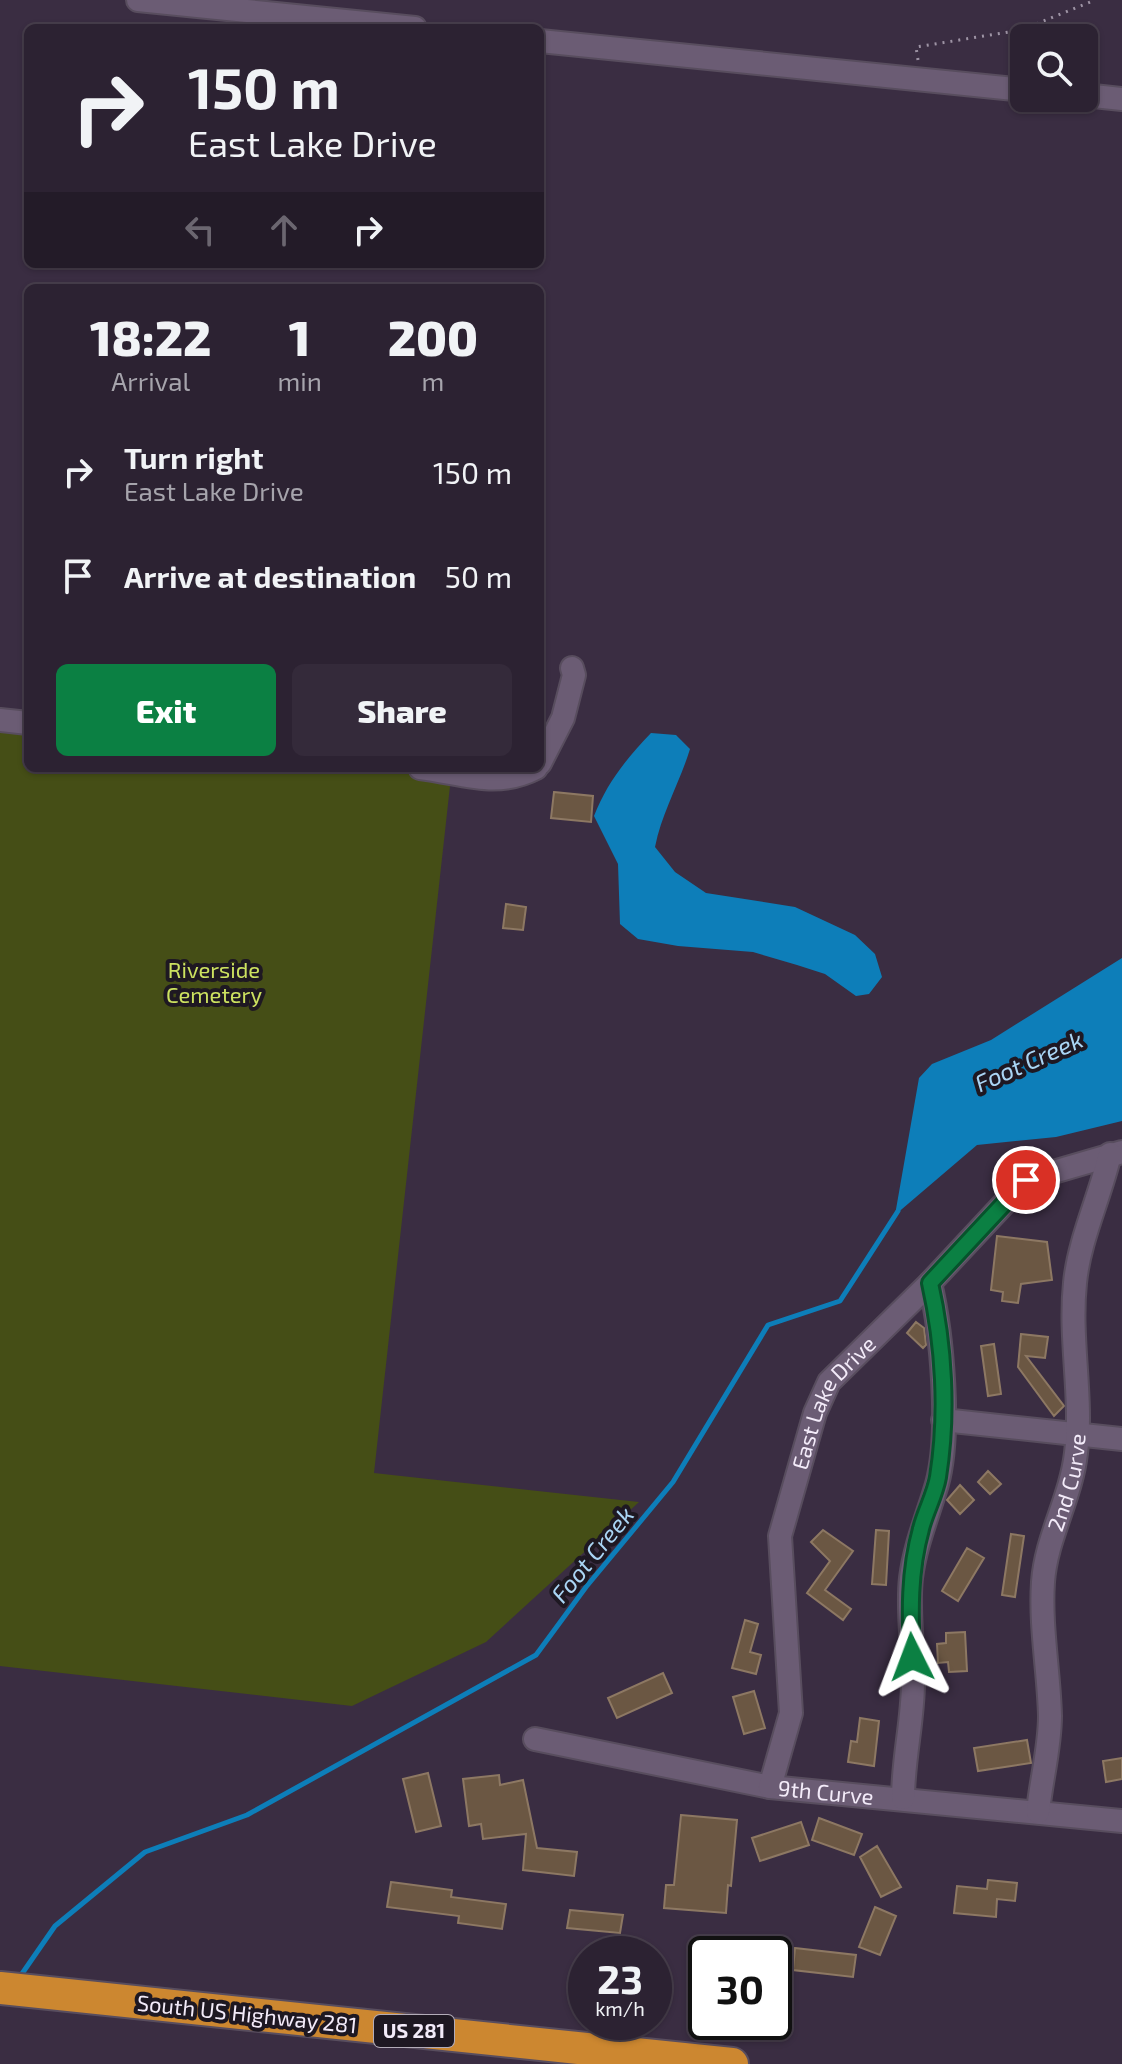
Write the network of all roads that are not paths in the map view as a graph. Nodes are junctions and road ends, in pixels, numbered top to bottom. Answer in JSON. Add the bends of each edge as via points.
{"nodes":[{"id":1,"x":138,"y":0,"type":"edge"},
{"id":2,"x":375,"y":24,"type":"edge"},
{"id":3,"x":544,"y":41,"type":"edge"},
{"id":4,"x":1010,"y":88,"type":"edge"},
{"id":5,"x":1098,"y":96,"type":"edge"},
{"id":6,"x":1122,"y":99,"type":"edge"},
{"id":7,"x":572,"y":668,"type":"dead end"},
{"id":8,"x":0,"y":720,"type":"edge"},
{"id":9,"x":24,"y":723,"type":"edge"},
{"id":10,"x":544,"y":755,"type":"edge"},
{"id":11,"x":446,"y":772,"type":"edge"},
{"id":12,"x":528,"y":772,"type":"edge"},
{"id":13,"x":1116,"y":1153,"type":"edge"},
{"id":14,"x":930,"y":1283,"type":"junction"},
{"id":15,"x":943,"y":1420,"type":"junction"},
{"id":16,"x":1077,"y":1435,"type":"junction"},
{"id":17,"x":1122,"y":1439,"type":"edge"},
{"id":18,"x":535,"y":1739,"type":"dead end"},
{"id":19,"x":770,"y":1787,"type":"junction"},
{"id":20,"x":903,"y":1798,"type":"junction"},
{"id":21,"x":1038,"y":1812,"type":"junction"},
{"id":22,"x":1122,"y":1821,"type":"edge"},
{"id":23,"x":0,"y":1988,"type":"edge"},
{"id":24,"x":732,"y":2064,"type":"edge"}],
"edges":[{"from":1,"to":2,"type":"street"},
{"from":3,"to":4,"type":"street"},
{"from":5,"to":6,"type":"street"},
{"from":7,"to":10,"type":"street","via":[[563,718]]},
{"from":8,"to":9,"type":"street"},
{"from":11,"to":12,"type":"street","via":[[497,780]]},
{"from":13,"to":14,"type":"street","name":"East Lake Drive","via":[[1026,1180]]},
{"from":13,"to":16,"type":"street","name":"2nd Curve","via":[[1075,1280]]},
{"from":14,"to":15,"type":"street","via":[[940,1335]]},
{"from":14,"to":19,"type":"street","name":"East Lake Drive","via":[[829,1382],[815,1413],[780,1536],[791,1713]]},
{"from":15,"to":16,"type":"street"},
{"from":15,"to":20,"type":"street","via":[[938,1482],[911,1576],[913,1682]]},
{"from":16,"to":17,"type":"street"},
{"from":16,"to":21,"type":"street","name":"2nd Curve","via":[[1073,1477],[1043,1578],[1050,1718]]},
{"from":18,"to":19,"type":"street","name":"9th Curve"},
{"from":19,"to":20,"type":"street","name":"9th Curve"},
{"from":20,"to":21,"type":"street","name":"9th Curve"},
{"from":21,"to":22,"type":"street","name":"9th Curve"},
{"from":23,"to":24,"type":"highway","name":"South US Highway 281","number":"US 281"}]}
